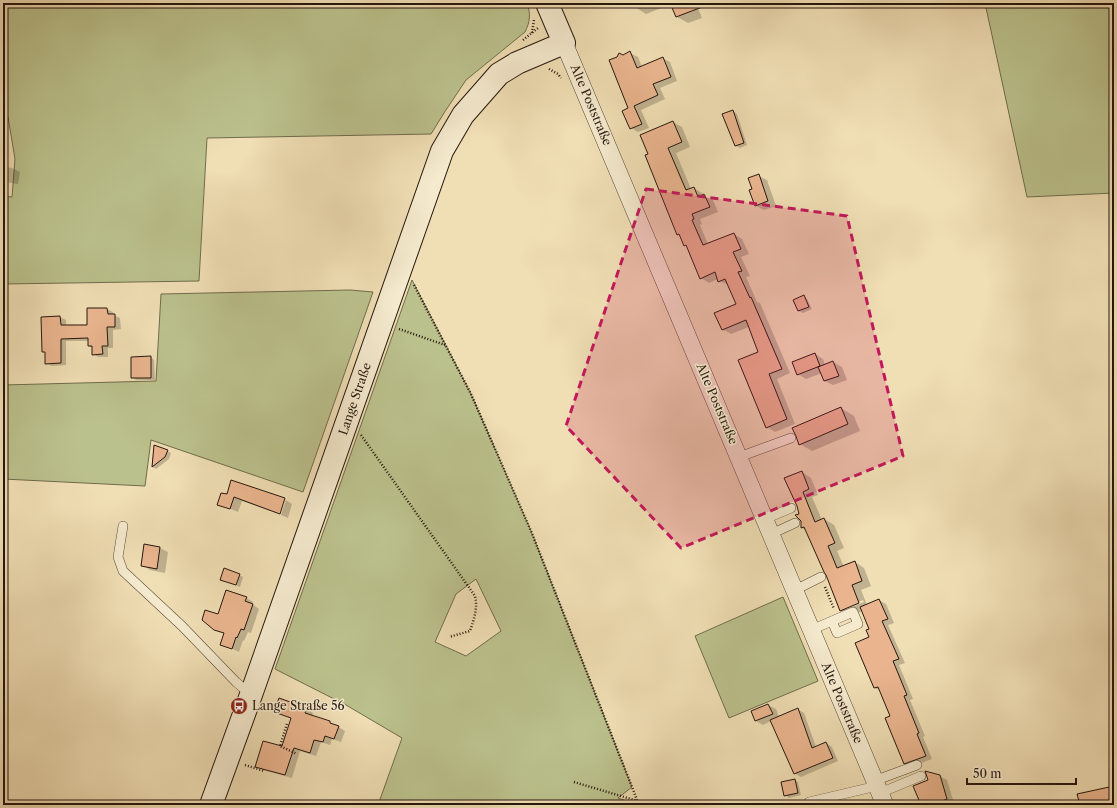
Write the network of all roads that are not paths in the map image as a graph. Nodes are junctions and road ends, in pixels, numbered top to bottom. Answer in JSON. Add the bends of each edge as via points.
{"nodes":[{"id":1,"x":547,"y":3,"type":"edge"},
{"id":2,"x":564,"y":43,"type":"junction"},
{"id":3,"x":792,"y":438,"type":"dead end"},
{"id":4,"x":739,"y":457,"type":"junction"},
{"id":5,"x":791,"y":508,"type":"dead end"},
{"id":6,"x":795,"y":523,"type":"dead end"},
{"id":7,"x":123,"y":526,"type":"dead end"},
{"id":8,"x":768,"y":526,"type":"junction"},
{"id":9,"x":821,"y":577,"type":"road end"},
{"id":10,"x":795,"y":590,"type":"junction"},
{"id":11,"x":835,"y":620,"type":"road end"},
{"id":12,"x":811,"y":630,"type":"junction"},
{"id":13,"x":252,"y":692,"type":"junction"},
{"id":14,"x":917,"y":765,"type":"dead end"},
{"id":15,"x":922,"y":776,"type":"dead end"},
{"id":16,"x":879,"y":791,"type":"edge"},
{"id":17,"x":809,"y":802,"type":"dead end"},
{"id":18,"x":211,"y":805,"type":"edge"}],
"edges":[{"from":1,"to":2,"type":"street","name":"Alte Poststraße"},
{"from":2,"to":4,"type":"street","name":"Alte Poststraße"},
{"from":2,"to":13,"type":"street","name":"Lange Straße","via":[[517,63],[499,74],[463,115],[442,151]]},
{"from":3,"to":4,"type":"lane"},
{"from":4,"to":8,"type":"street","name":"Alte Poststraße"},
{"from":5,"to":8,"type":"lane"},
{"from":6,"to":8,"type":"lane"},
{"from":7,"to":13,"type":"lane","via":[[118,557],[123,571],[182,626],[236,682]]},
{"from":8,"to":10,"type":"street","name":"Alte Poststraße"},
{"from":9,"to":10,"type":"lane"},
{"from":10,"to":12,"type":"street","name":"Alte Poststraße"},
{"from":11,"to":12,"type":"lane"},
{"from":12,"to":16,"type":"street","name":"Alte Poststraße"},
{"from":13,"to":18,"type":"street","name":"Lange Straße"},
{"from":14,"to":16,"type":"lane"},
{"from":15,"to":16,"type":"lane"},
{"from":16,"to":17,"type":"lane"}]}
